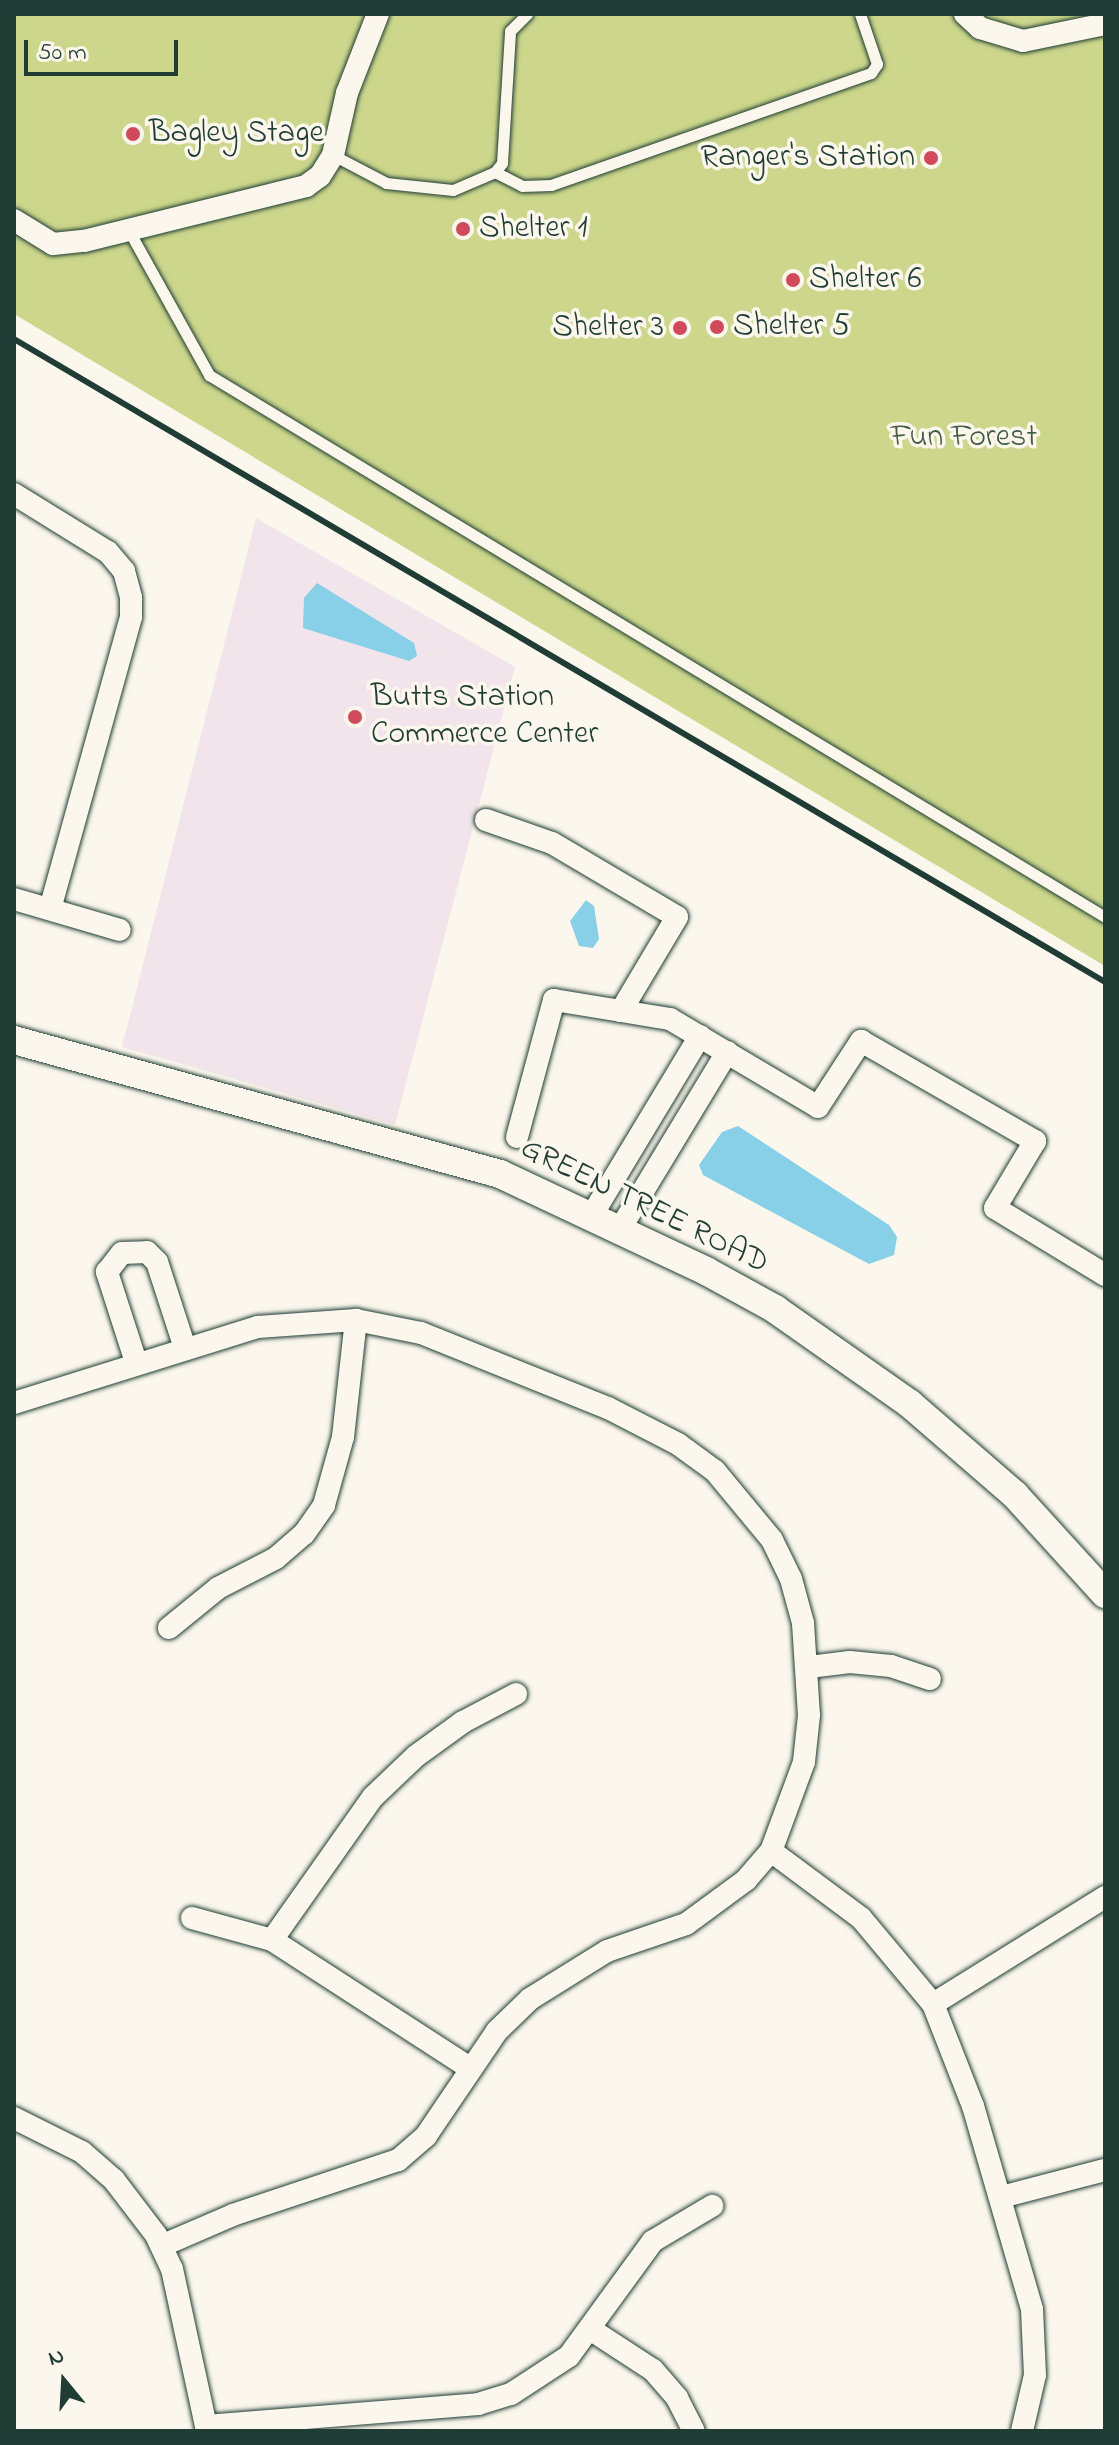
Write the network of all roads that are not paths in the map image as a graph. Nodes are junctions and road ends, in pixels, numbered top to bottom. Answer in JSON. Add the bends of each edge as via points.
{"nodes":[{"id":1,"x":378,"y":14,"type":"edge"},
{"id":2,"x":527,"y":14,"type":"edge"},
{"id":3,"x":860,"y":14,"type":"edge"},
{"id":4,"x":965,"y":14,"type":"edge"},
{"id":5,"x":1105,"y":24,"type":"edge"},
{"id":6,"x":333,"y":155,"type":"junction"},
{"id":7,"x":495,"y":172,"type":"junction"},
{"id":8,"x":14,"y":220,"type":"edge"},
{"id":9,"x":129,"y":231,"type":"junction"},
{"id":10,"x":14,"y":494,"type":"edge"},
{"id":11,"x":486,"y":820,"type":"dead end"},
{"id":12,"x":14,"y":899,"type":"edge"},
{"id":13,"x":50,"y":909,"type":"junction"},
{"id":14,"x":1105,"y":917,"type":"edge"},
{"id":15,"x":120,"y":930,"type":"dead end"},
{"id":16,"x":621,"y":1011,"type":"junction"},
{"id":17,"x":700,"y":1036,"type":"junction"},
{"id":18,"x":14,"y":1040,"type":"edge"},
{"id":19,"x":727,"y":1052,"type":"junction"},
{"id":20,"x":517,"y":1137,"type":"dead end"},
{"id":21,"x":592,"y":1215,"type":"junction"},
{"id":22,"x":620,"y":1229,"type":"junction"},
{"id":23,"x":1105,"y":1275,"type":"edge"},
{"id":24,"x":356,"y":1320,"type":"junction"},
{"id":25,"x":185,"y":1348,"type":"junction"},
{"id":26,"x":136,"y":1362,"type":"junction"},
{"id":27,"x":14,"y":1403,"type":"edge"},
{"id":28,"x":1105,"y":1594,"type":"edge"},
{"id":29,"x":169,"y":1628,"type":"dead end"},
{"id":30,"x":809,"y":1667,"type":"junction"},
{"id":31,"x":930,"y":1679,"type":"dead end"},
{"id":32,"x":516,"y":1694,"type":"dead end"},
{"id":33,"x":771,"y":1851,"type":"junction"},
{"id":34,"x":1105,"y":1897,"type":"edge"},
{"id":35,"x":192,"y":1918,"type":"dead end"},
{"id":36,"x":272,"y":1940,"type":"junction"},
{"id":37,"x":933,"y":2004,"type":"junction"},
{"id":38,"x":470,"y":2068,"type":"junction"},
{"id":39,"x":14,"y":2118,"type":"edge"},
{"id":40,"x":1105,"y":2170,"type":"edge"},
{"id":41,"x":1001,"y":2197,"type":"junction"},
{"id":42,"x":712,"y":2206,"type":"dead end"},
{"id":43,"x":161,"y":2246,"type":"junction"},
{"id":44,"x":590,"y":2329,"type":"junction"},
{"id":45,"x":206,"y":2428,"type":"edge"},
{"id":46,"x":694,"y":2431,"type":"edge"},
{"id":47,"x":1022,"y":2431,"type":"edge"}],
"edges":[{"from":1,"to":6,"type":"street","via":[[347,93]]},
{"from":2,"to":7,"type":"lane","via":[[510,31],[502,163]]},
{"from":3,"to":7,"type":"lane","via":[[877,64],[871,73],[551,185],[522,186]]},
{"from":4,"to":5,"type":"street","via":[[980,28],[1023,41]]},
{"from":6,"to":7,"type":"lane","via":[[386,183],[453,190]]},
{"from":6,"to":9,"type":"street","via":[[306,186]]},
{"from":8,"to":9,"type":"street","via":[[53,244]]},
{"from":9,"to":14,"type":"lane","via":[[209,375]]},
{"from":10,"to":13,"type":"street","via":[[108,552],[124,571],[131,598],[131,617]]},
{"from":11,"to":16,"type":"street","via":[[552,843],[677,917]]},
{"from":12,"to":13,"type":"street"},
{"from":13,"to":15,"type":"street"},
{"from":16,"to":17,"type":"street","via":[[670,1019]]},
{"from":16,"to":20,"type":"street","via":[[554,1000]]},
{"from":17,"to":19,"type":"street"},
{"from":17,"to":21,"type":"street"},
{"from":18,"to":21,"type":"street","name":"GREEN TREE ROAD","via":[[500,1174]]},
{"from":19,"to":22,"type":"street"},
{"from":19,"to":23,"type":"street","via":[[818,1107],[861,1041],[1035,1141],[995,1208]]},
{"from":21,"to":22,"type":"street","name":"GREEN TREE ROAD"},
{"from":22,"to":28,"type":"street","name":"GREEN TREE ROAD","via":[[775,1309],[864,1368],[1015,1495]]},
{"from":24,"to":25,"type":"street","via":[[258,1327]]},
{"from":24,"to":29,"type":"street","via":[[337,1472],[324,1505],[276,1558],[218,1588]]},
{"from":24,"to":30,"type":"street","via":[[421,1333],[528,1371],[678,1444],[715,1471],[746,1502],[791,1579]]},
{"from":25,"to":26,"type":"street"},
{"from":25,"to":26,"type":"street","via":[[157,1262],[147,1252],[122,1253],[107,1272]]},
{"from":26,"to":27,"type":"street"},
{"from":30,"to":31,"type":"street","via":[[850,1662],[891,1666]]},
{"from":30,"to":33,"type":"street","via":[[804,1762]]},
{"from":32,"to":36,"type":"street","via":[[463,1722],[373,1797]]},
{"from":33,"to":37,"type":"street","via":[[861,1918]]},
{"from":33,"to":38,"type":"street","via":[[746,1880],[686,1924],[566,1972],[497,2031]]},
{"from":34,"to":37,"type":"street"},
{"from":35,"to":36,"type":"street"},
{"from":36,"to":38,"type":"street"},
{"from":37,"to":41,"type":"street"},
{"from":38,"to":43,"type":"street","via":[[426,2136],[398,2160],[233,2215]]},
{"from":39,"to":43,"type":"street","via":[[82,2152],[114,2180]]},
{"from":40,"to":41,"type":"street"},
{"from":41,"to":47,"type":"street","via":[[1034,2331],[1035,2375]]},
{"from":42,"to":44,"type":"street","via":[[653,2241]]},
{"from":43,"to":45,"type":"street","via":[[172,2269]]},
{"from":44,"to":45,"type":"street","via":[[542,2378],[478,2404]]},
{"from":44,"to":46,"type":"street","via":[[624,2346],[653,2370],[677,2398]]}]}
